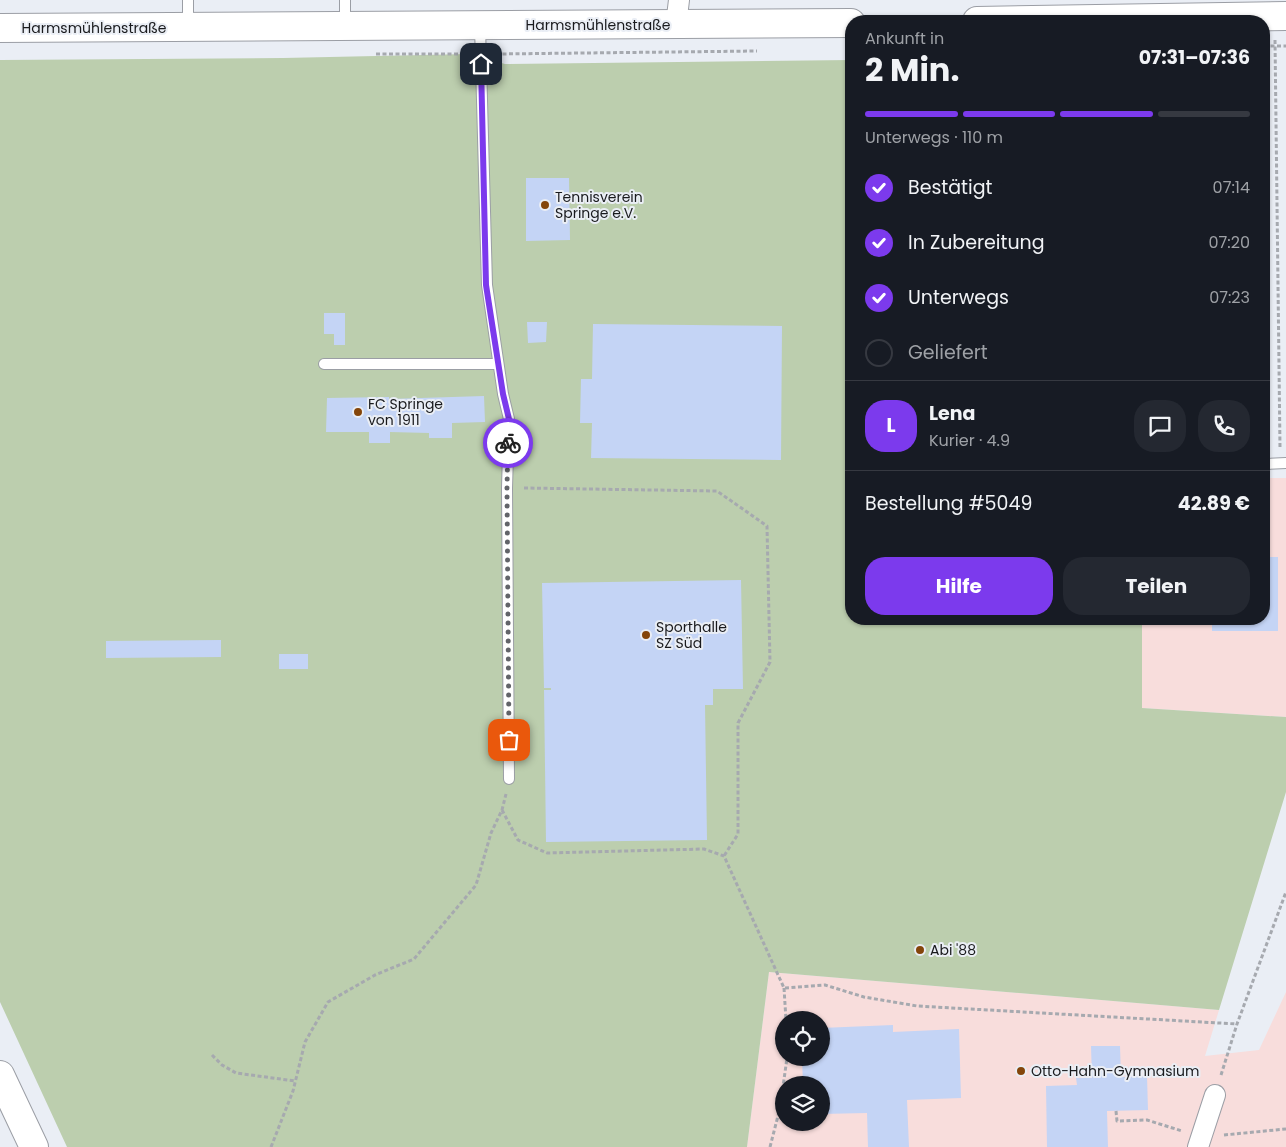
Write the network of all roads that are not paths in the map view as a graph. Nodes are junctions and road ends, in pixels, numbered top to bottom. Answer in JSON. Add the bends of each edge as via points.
{"nodes":[{"id":1,"x":188,"y":0,"type":"edge"},
{"id":2,"x":345,"y":0,"type":"edge"},
{"id":3,"x":678,"y":13,"type":"edge"},
{"id":4,"x":845,"y":23,"type":"edge"},
{"id":5,"x":480,"y":26,"type":"junction"},
{"id":6,"x":345,"y":27,"type":"junction"},
{"id":7,"x":0,"y":28,"type":"edge"},
{"id":8,"x":188,"y":28,"type":"junction"},
{"id":9,"x":324,"y":364,"type":"dead end"},
{"id":10,"x":498,"y":364,"type":"junction"},
{"id":11,"x":1270,"y":464,"type":"edge"},
{"id":12,"x":1286,"y":464,"type":"edge"},
{"id":13,"x":509,"y":779,"type":"road end"},
{"id":14,"x":0,"y":1075,"type":"edge"},
{"id":15,"x":1215,"y":1095,"type":"road end"},
{"id":16,"x":34,"y":1147,"type":"edge"},
{"id":17,"x":1198,"y":1147,"type":"edge"}],
"edges":[{"from":1,"to":8,"type":"lane"},
{"from":2,"to":6,"type":"lane"},
{"from":3,"to":4,"type":"main road","name":"Harmsmühlenstraße"},
{"from":3,"to":5,"type":"main road","name":"Harmsmühlenstraße"},
{"from":5,"to":6,"type":"main road","name":"Harmsmühlenstraße"},
{"from":5,"to":10,"type":"lane","via":[[486,285]]},
{"from":6,"to":8,"type":"main road","name":"Harmsmühlenstraße"},
{"from":7,"to":8,"type":"main road","name":"Harmsmühlenstraße"},
{"from":9,"to":10,"type":"lane"},
{"from":10,"to":13,"type":"lane","via":[[509,419]]},
{"from":11,"to":12,"type":"lane"},
{"from":14,"to":16,"type":"main road"},
{"from":15,"to":17,"type":"street"}]}
